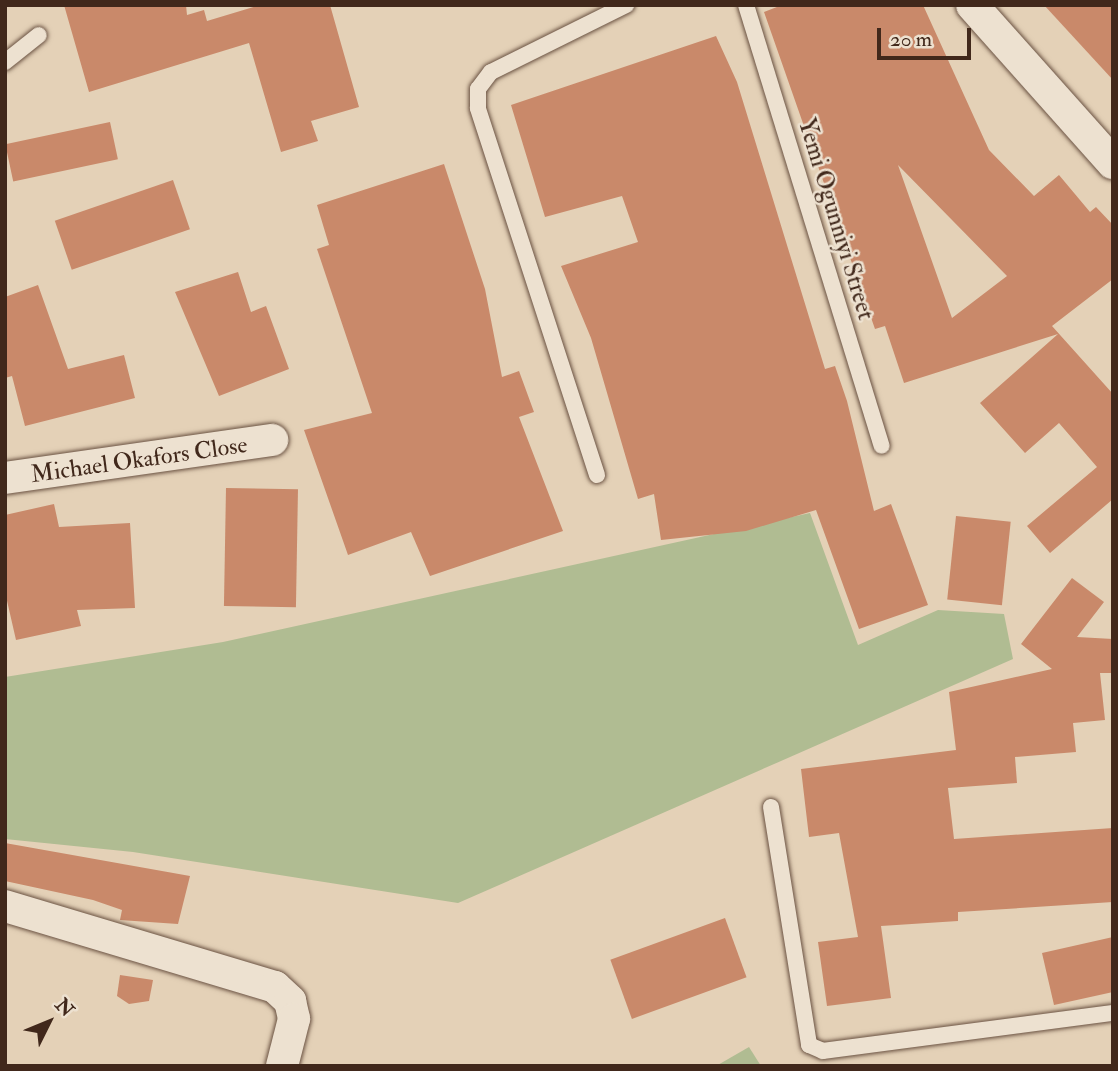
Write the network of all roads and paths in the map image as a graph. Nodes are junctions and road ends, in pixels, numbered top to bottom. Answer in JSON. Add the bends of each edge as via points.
{"nodes":[{"id":1,"x":626,"y":5,"type":"edge"},
{"id":2,"x":746,"y":5,"type":"edge"},
{"id":3,"x":972,"y":5,"type":"edge"},
{"id":4,"x":39,"y":35,"type":"dead end"},
{"id":5,"x":5,"y":62,"type":"edge"},
{"id":6,"x":1113,"y":163,"type":"edge"},
{"id":7,"x":272,"y":440,"type":"dead end"},
{"id":8,"x":882,"y":446,"type":"dead end"},
{"id":9,"x":597,"y":475,"type":"dead end"},
{"id":10,"x":5,"y":478,"type":"edge"},
{"id":11,"x":771,"y":807,"type":"dead end"},
{"id":12,"x":5,"y":906,"type":"edge"},
{"id":13,"x":1113,"y":1013,"type":"edge"},
{"id":14,"x":282,"y":1066,"type":"edge"}],
"edges":[{"from":1,"to":9,"type":"lane","via":[[491,72],[478,89],[478,108]]},
{"from":2,"to":8,"type":"lane","name":"Yemi Ogunniyi Street"},
{"from":3,"to":6,"type":"street"},
{"from":4,"to":5,"type":"lane"},
{"from":7,"to":10,"type":"street","name":"Michael Okafors Close"},
{"from":11,"to":13,"type":"lane","via":[[809,1045],[822,1051]]},
{"from":12,"to":14,"type":"street","via":[[275,987],[290,1001],[294,1019]]}]}
